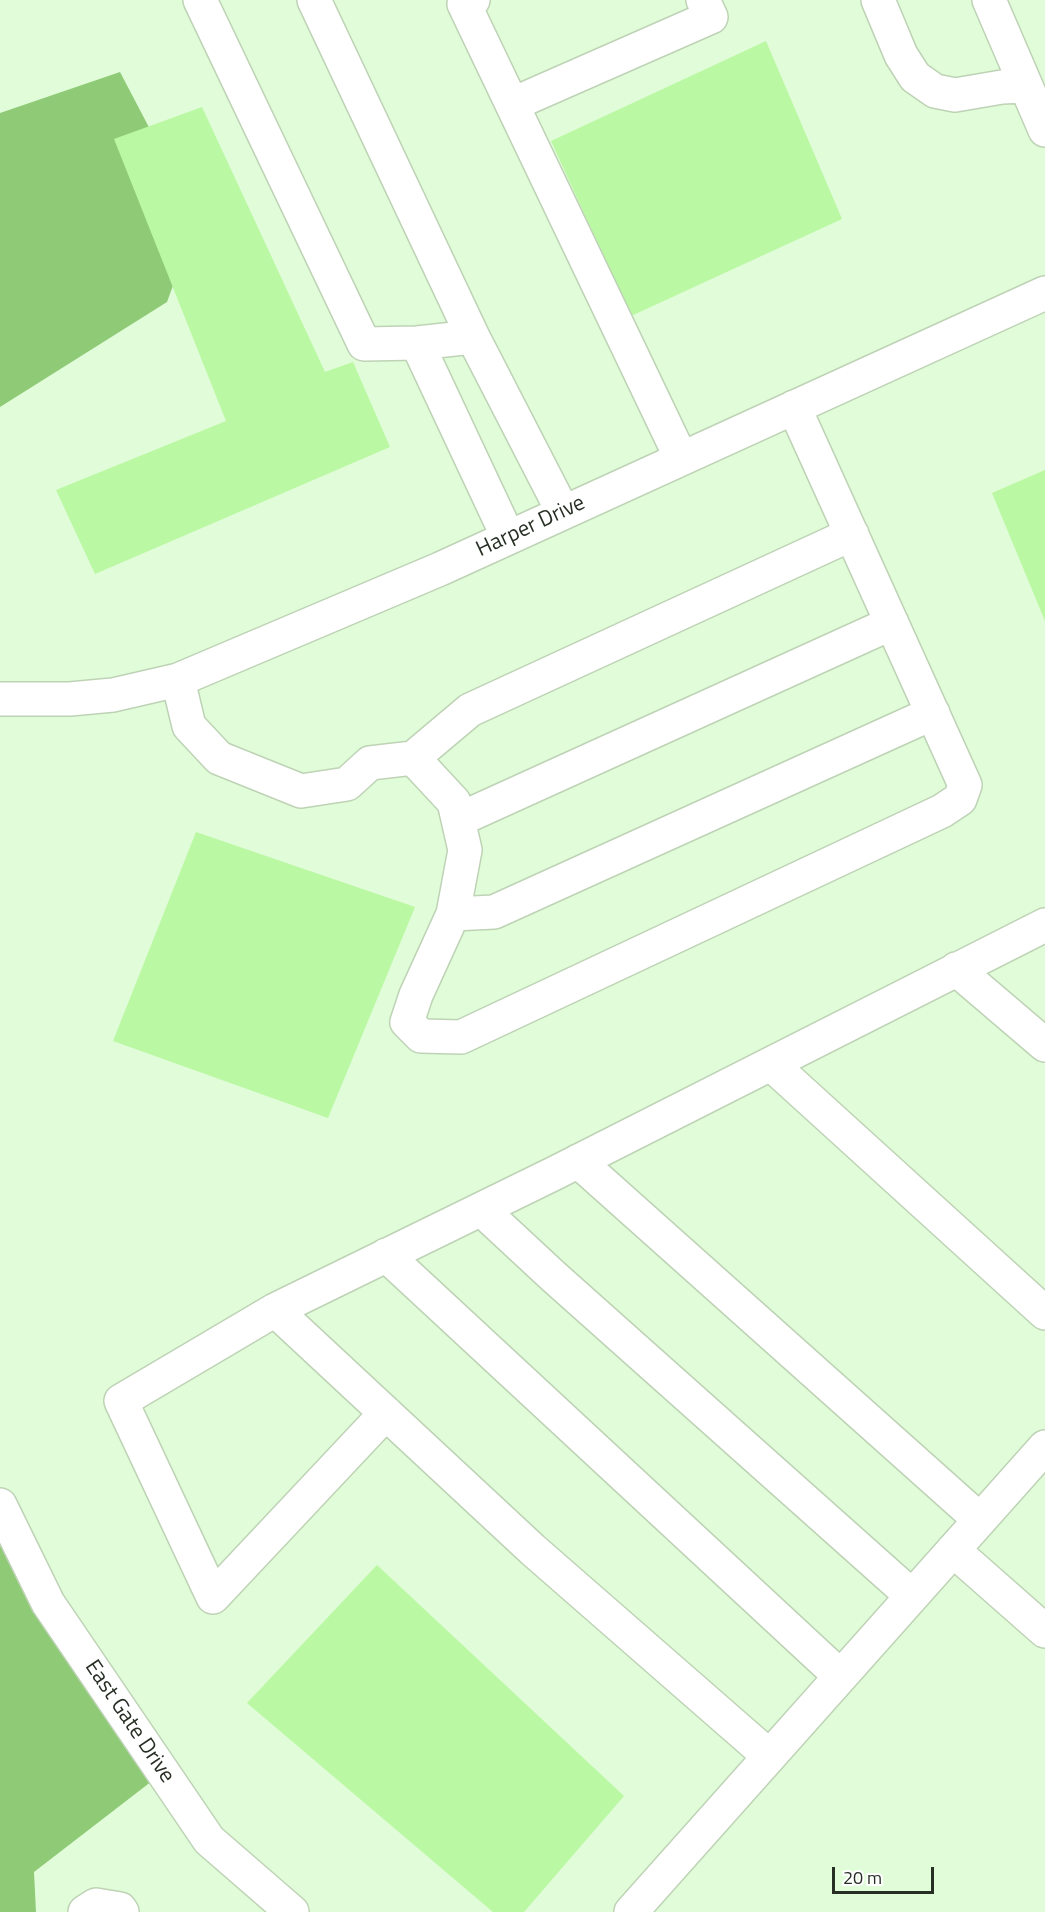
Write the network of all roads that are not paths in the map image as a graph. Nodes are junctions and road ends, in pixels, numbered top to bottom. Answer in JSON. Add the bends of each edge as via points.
{"nodes":[{"id":1,"x":200,"y":0,"type":"edge"},
{"id":2,"x":314,"y":0,"type":"edge"},
{"id":3,"x":473,"y":0,"type":"edge"},
{"id":4,"x":703,"y":0,"type":"edge"},
{"id":5,"x":878,"y":0,"type":"edge"},
{"id":6,"x":988,"y":0,"type":"edge"},
{"id":7,"x":1026,"y":86,"type":"junction"},
{"id":8,"x":513,"y":104,"type":"junction"},
{"id":9,"x":1045,"y":130,"type":"edge"},
{"id":10,"x":1045,"y":293,"type":"edge"},
{"id":11,"x":472,"y":337,"type":"junction"},
{"id":12,"x":417,"y":343,"type":"junction"},
{"id":13,"x":794,"y":407,"type":"junction"},
{"id":14,"x":681,"y":458,"type":"junction"},
{"id":15,"x":563,"y":512,"type":"junction"},
{"id":16,"x":852,"y":534,"type":"junction"},
{"id":17,"x":508,"y":537,"type":"junction"},
{"id":18,"x":892,"y":623,"type":"junction"},
{"id":19,"x":178,"y":680,"type":"junction"},
{"id":20,"x":0,"y":699,"type":"edge"},
{"id":21,"x":933,"y":714,"type":"junction"},
{"id":22,"x":413,"y":758,"type":"junction"},
{"id":23,"x":458,"y":820,"type":"junction"},
{"id":24,"x":453,"y":914,"type":"junction"},
{"id":25,"x":1045,"y":925,"type":"edge"},
{"id":26,"x":956,"y":969,"type":"junction"},
{"id":27,"x":1045,"y":1045,"type":"edge"},
{"id":28,"x":771,"y":1064,"type":"junction"},
{"id":29,"x":578,"y":1161,"type":"junction"},
{"id":30,"x":482,"y":1210,"type":"junction"},
{"id":31,"x":386,"y":1255,"type":"junction"},
{"id":32,"x":275,"y":1310,"type":"junction"},
{"id":33,"x":1045,"y":1312,"type":"edge"},
{"id":34,"x":386,"y":1413,"type":"junction"},
{"id":35,"x":1045,"y":1447,"type":"edge"},
{"id":36,"x":0,"y":1505,"type":"edge"},
{"id":37,"x":980,"y":1520,"type":"junction"},
{"id":38,"x":953,"y":1550,"type":"junction"},
{"id":39,"x":912,"y":1596,"type":"junction"},
{"id":40,"x":1045,"y":1631,"type":"edge"},
{"id":41,"x":840,"y":1676,"type":"junction"},
{"id":42,"x":769,"y":1756,"type":"junction"},
{"id":43,"x":85,"y":1912,"type":"edge"},
{"id":44,"x":122,"y":1912,"type":"edge"},
{"id":45,"x":292,"y":1912,"type":"edge"},
{"id":46,"x":631,"y":1912,"type":"edge"}],
"edges":[{"from":1,"to":12,"type":"street","via":[[364,344]]},
{"from":2,"to":11,"type":"street"},
{"from":3,"to":8,"type":"street","via":[[464,4]]},
{"from":4,"to":8,"type":"street","via":[[711,17]]},
{"from":5,"to":7,"type":"street","via":[[901,55],[915,77],[935,91],[955,95]]},
{"from":6,"to":7,"type":"street"},
{"from":7,"to":9,"type":"street"},
{"from":8,"to":14,"type":"street"},
{"from":10,"to":13,"type":"street","name":"Harper Drive"},
{"from":11,"to":12,"type":"street"},
{"from":11,"to":15,"type":"street"},
{"from":12,"to":17,"type":"street"},
{"from":13,"to":14,"type":"street","name":"Harper Drive"},
{"from":13,"to":16,"type":"street"},
{"from":14,"to":15,"type":"street","name":"Harper Drive"},
{"from":15,"to":17,"type":"street","name":"Harper Drive"},
{"from":16,"to":18,"type":"street"},
{"from":16,"to":22,"type":"street","via":[[470,710]]},
{"from":17,"to":19,"type":"street","name":"Harper Drive"},
{"from":18,"to":21,"type":"street"},
{"from":18,"to":23,"type":"street"},
{"from":19,"to":20,"type":"street","name":"Harper Drive","via":[[102,696]]},
{"from":19,"to":22,"type":"street","via":[[189,726],[219,758],[301,791],[347,784],[370,764]]},
{"from":21,"to":24,"type":"street","via":[[494,912]]},
{"from":21,"to":24,"type":"street","via":[[965,785],[960,799],[942,811],[461,1037],[421,1036],[407,1022]]},
{"from":22,"to":23,"type":"street","via":[[454,802]]},
{"from":23,"to":24,"type":"street","via":[[465,850]]},
{"from":25,"to":26,"type":"street"},
{"from":26,"to":27,"type":"street"},
{"from":26,"to":28,"type":"street"},
{"from":28,"to":29,"type":"street"},
{"from":28,"to":33,"type":"street"},
{"from":29,"to":30,"type":"street"},
{"from":29,"to":37,"type":"street"},
{"from":30,"to":31,"type":"street"},
{"from":30,"to":39,"type":"street"},
{"from":31,"to":32,"type":"street"},
{"from":31,"to":41,"type":"street"},
{"from":32,"to":34,"type":"street"},
{"from":32,"to":34,"type":"street","via":[[121,1401],[213,1597]]},
{"from":34,"to":42,"type":"street","via":[[533,1550]]},
{"from":35,"to":37,"type":"street"},
{"from":36,"to":45,"type":"street","name":"East Gate Drive","via":[[48,1603],[209,1840]]},
{"from":37,"to":38,"type":"street"},
{"from":38,"to":39,"type":"street"},
{"from":38,"to":40,"type":"street"},
{"from":39,"to":41,"type":"street"},
{"from":41,"to":42,"type":"street"},
{"from":42,"to":46,"type":"street"},
{"from":43,"to":44,"type":"street","via":[[96,1905]]}]}
